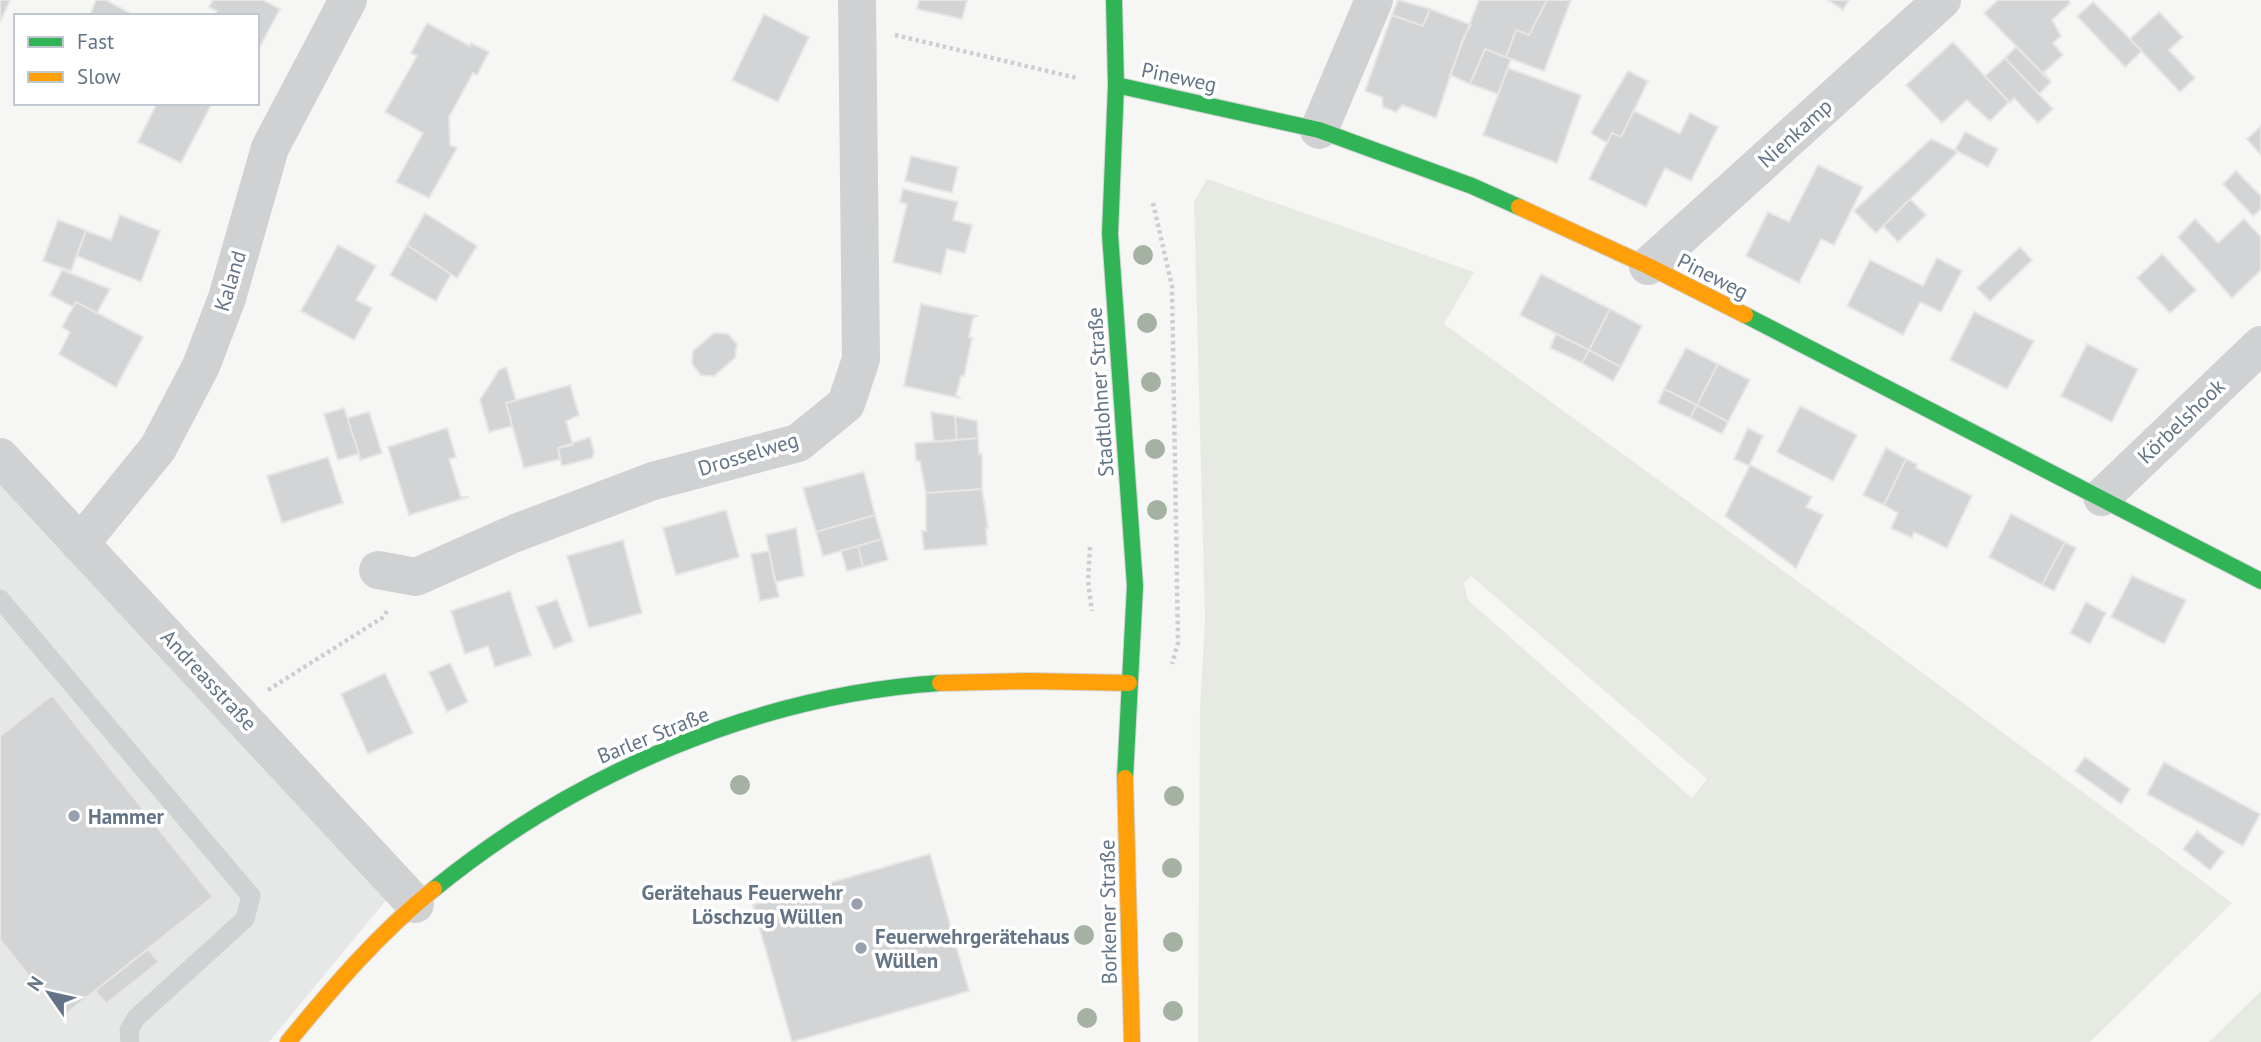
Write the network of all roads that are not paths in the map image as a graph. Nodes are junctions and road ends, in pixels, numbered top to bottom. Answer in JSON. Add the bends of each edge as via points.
{"nodes":[{"id":1,"x":348,"y":0,"type":"edge"},
{"id":2,"x":1114,"y":0,"type":"edge"},
{"id":3,"x":1374,"y":0,"type":"edge"},
{"id":4,"x":1942,"y":0,"type":"edge"},
{"id":5,"x":857,"y":13,"type":"edge"},
{"id":6,"x":1115,"y":85,"type":"junction"},
{"id":7,"x":1319,"y":130,"type":"junction"},
{"id":8,"x":1648,"y":266,"type":"junction"},
{"id":9,"x":2261,"y":345,"type":"edge"},
{"id":10,"x":0,"y":457,"type":"edge"},
{"id":11,"x":2102,"y":497,"type":"junction"},
{"id":12,"x":80,"y":544,"type":"junction"},
{"id":13,"x":378,"y":570,"type":"dead end"},
{"id":14,"x":2261,"y":581,"type":"edge"},
{"id":15,"x":0,"y":599,"type":"edge"},
{"id":16,"x":1129,"y":683,"type":"junction"},
{"id":17,"x":1126,"y":782,"type":"joint"},
{"id":18,"x":415,"y":904,"type":"junction"},
{"id":19,"x":130,"y":1042,"type":"edge"},
{"id":20,"x":288,"y":1042,"type":"edge"},
{"id":21,"x":1132,"y":1042,"type":"edge"}],
"edges":[{"from":1,"to":12,"type":"street","name":"Kaland","via":[[270,148],[227,298],[201,366],[158,447]]},
{"from":2,"to":6,"type":"street","name":"Stadtlohner Straße"},
{"from":3,"to":7,"type":"street"},
{"from":4,"to":8,"type":"street","name":"Nienkamp"},
{"from":5,"to":13,"type":"street","name":"Drosselweg","via":[[861,359],[846,404],[798,443],[653,481],[415,577]]},
{"from":6,"to":7,"type":"street","name":"Pineweg"},
{"from":6,"to":16,"type":"street","name":"Stadtlohner Straße","via":[[1110,234],[1135,586]]},
{"from":7,"to":8,"type":"street","name":"Pineweg","via":[[1472,186]]},
{"from":8,"to":11,"type":"street","name":"Pineweg"},
{"from":9,"to":11,"type":"street","name":"Körbelshook"},
{"from":10,"to":12,"type":"street","name":"Andreasstraße"},
{"from":11,"to":14,"type":"street","name":"Pineweg"},
{"from":12,"to":18,"type":"street","name":"Andreasstraße"},
{"from":15,"to":19,"type":"lane","via":[[251,896],[245,919],[136,1018],[129,1030]]},
{"from":16,"to":17,"type":"street","name":"Stadtlohner Straße"},
{"from":16,"to":18,"type":"street","name":"Barler Straße","via":[[986,682],[866,691],[726,728],[579,789],[465,861]]},
{"from":17,"to":21,"type":"street","name":"Borkener Straße"},
{"from":18,"to":20,"type":"street","name":"Barler Straße","via":[[323,997]]}]}
